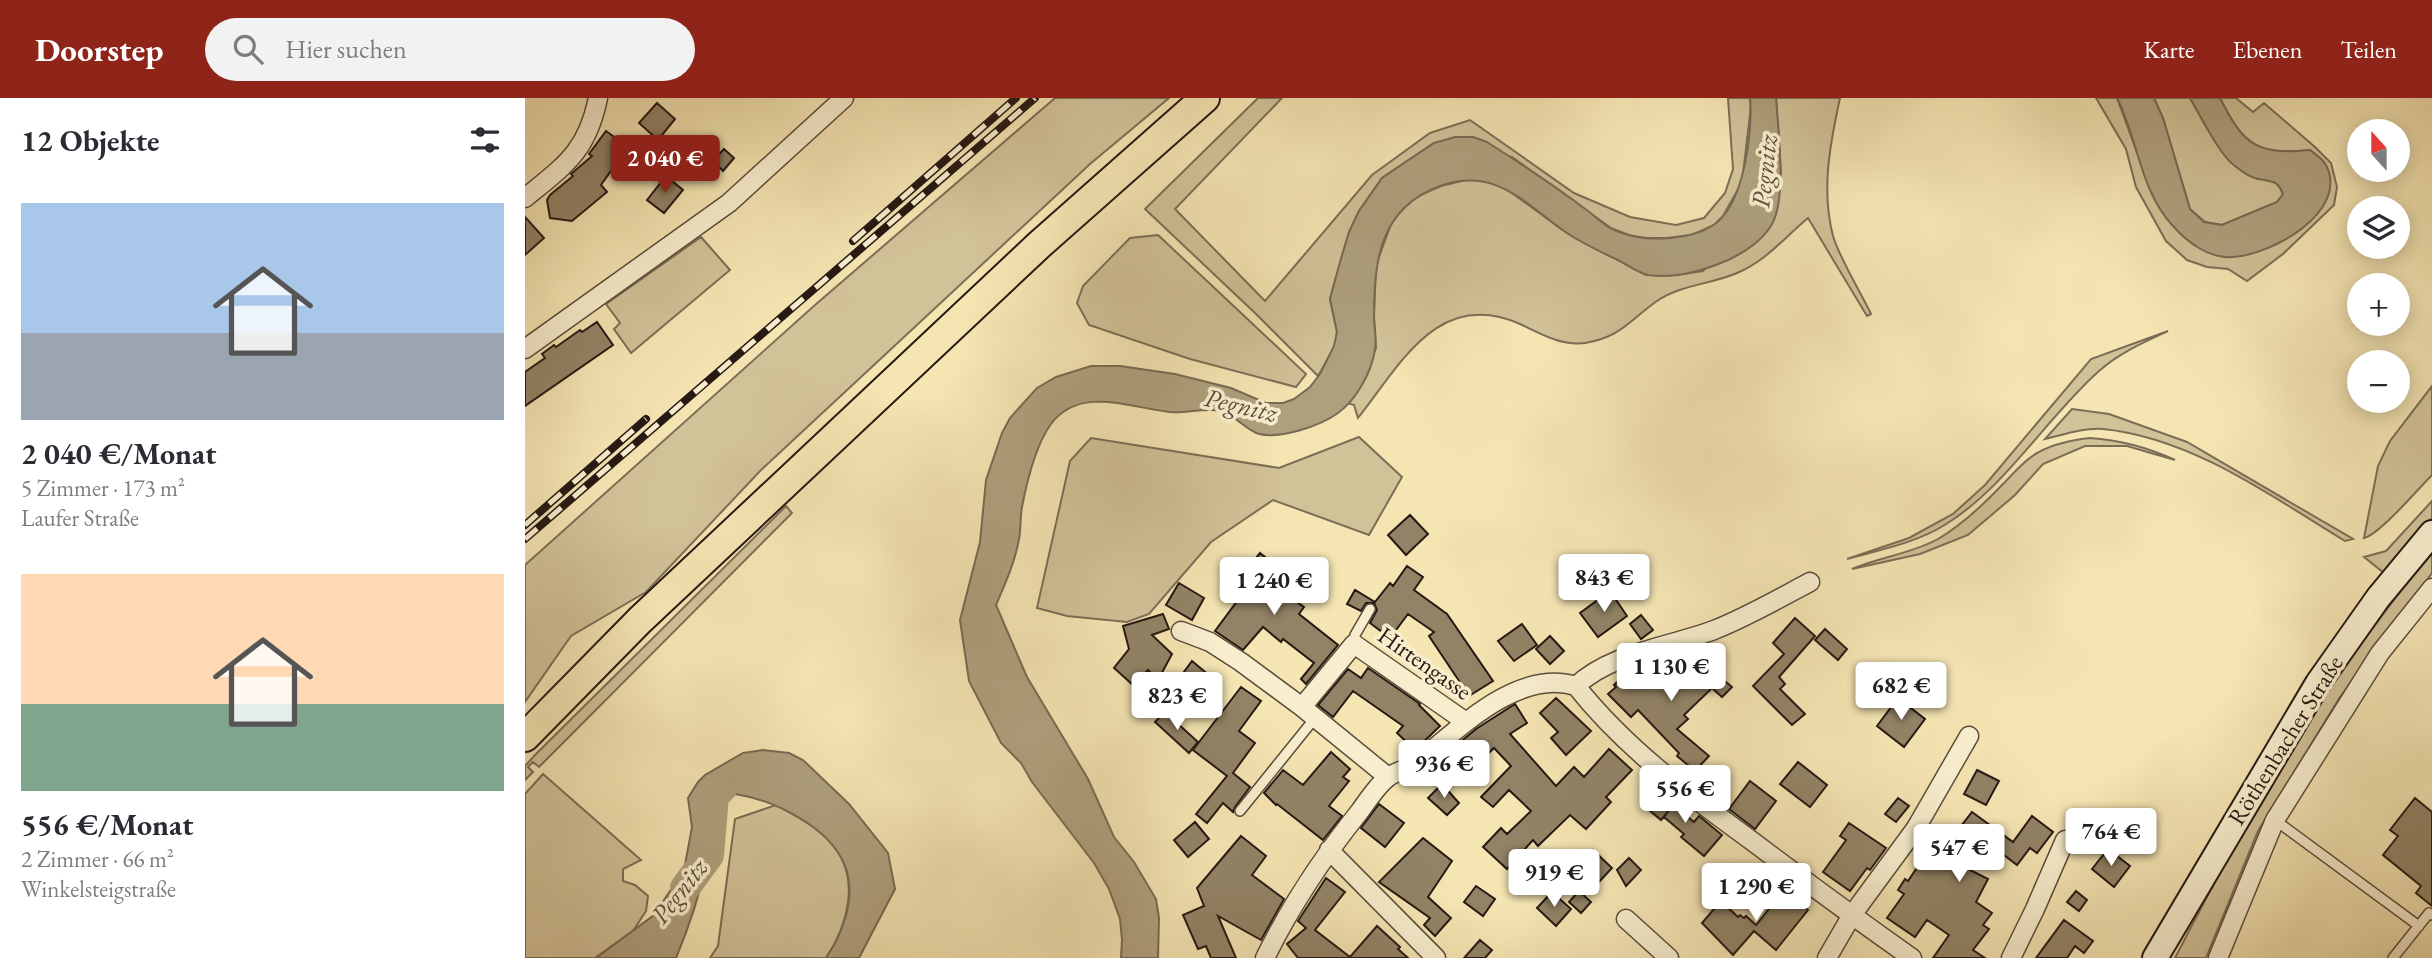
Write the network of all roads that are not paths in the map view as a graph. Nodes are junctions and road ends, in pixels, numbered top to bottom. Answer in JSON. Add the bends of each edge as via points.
{"nodes":[{"id":1,"x":598,"y":98,"type":"edge"},
{"id":2,"x":844,"y":98,"type":"edge"},
{"id":3,"x":1205,"y":98,"type":"edge"},
{"id":4,"x":525,"y":198,"type":"edge"},
{"id":5,"x":525,"y":349,"type":"edge"},
{"id":6,"x":2432,"y":534,"type":"edge"},
{"id":7,"x":1810,"y":582,"type":"dead end"},
{"id":8,"x":2432,"y":588,"type":"edge"},
{"id":9,"x":1370,"y":608,"type":"dead end"},
{"id":10,"x":1181,"y":631,"type":"dead end"},
{"id":11,"x":1354,"y":644,"type":"junction"},
{"id":12,"x":1576,"y":686,"type":"junction"},
{"id":13,"x":1309,"y":713,"type":"junction"},
{"id":14,"x":1466,"y":722,"type":"junction"},
{"id":15,"x":1969,"y":736,"type":"dead end"},
{"id":16,"x":525,"y":737,"type":"edge"},
{"id":17,"x":1388,"y":777,"type":"junction"},
{"id":18,"x":1240,"y":811,"type":"dead end"},
{"id":19,"x":2275,"y":820,"type":"junction"},
{"id":20,"x":2065,"y":840,"type":"dead end"},
{"id":21,"x":1329,"y":850,"type":"junction"},
{"id":22,"x":1852,"y":915,"type":"junction"},
{"id":23,"x":2432,"y":915,"type":"edge"},
{"id":24,"x":1626,"y":919,"type":"dead end"},
{"id":25,"x":2419,"y":926,"type":"junction"},
{"id":26,"x":1265,"y":958,"type":"edge"},
{"id":27,"x":1436,"y":958,"type":"edge"},
{"id":28,"x":1669,"y":958,"type":"edge"},
{"id":29,"x":1828,"y":958,"type":"edge"},
{"id":30,"x":1912,"y":958,"type":"edge"},
{"id":31,"x":2011,"y":958,"type":"edge"},
{"id":32,"x":2155,"y":958,"type":"edge"},
{"id":33,"x":2218,"y":958,"type":"edge"},
{"id":34,"x":2393,"y":958,"type":"edge"}],
"edges":[{"from":1,"to":4,"type":"street","via":[[588,132],[571,160]]},
{"from":2,"to":5,"type":"street","via":[[729,203]]},
{"from":3,"to":16,"type":"main road","via":[[1039,245],[649,611]]},
{"from":6,"to":32,"type":"main road","name":"Röthenbacher Straße","via":[[2378,598],[2318,683]]},
{"from":7,"to":12,"type":"street","via":[[1724,626],[1589,674]]},
{"from":8,"to":19,"type":"street","via":[[2380,653]]},
{"from":9,"to":11,"type":"lane"},
{"from":10,"to":13,"type":"street","via":[[1210,642]]},
{"from":11,"to":13,"type":"street","name":"Hirtengasse"},
{"from":11,"to":14,"type":"street","name":"Hirtengasse"},
{"from":12,"to":14,"type":"street","via":[[1543,682],[1519,689]]},
{"from":12,"to":22,"type":"street","via":[[1635,751]]},
{"from":13,"to":17,"type":"street"},
{"from":13,"to":18,"type":"lane"},
{"from":14,"to":17,"type":"street","via":[[1412,767]]},
{"from":15,"to":22,"type":"street","via":[[1916,828]]},
{"from":17,"to":21,"type":"street"},
{"from":19,"to":25,"type":"lane"},
{"from":19,"to":33,"type":"street"},
{"from":20,"to":31,"type":"street"},
{"from":21,"to":26,"type":"street","via":[[1282,922]]},
{"from":21,"to":27,"type":"street"},
{"from":22,"to":29,"type":"street"},
{"from":22,"to":30,"type":"street"},
{"from":23,"to":25,"type":"lane"},
{"from":24,"to":28,"type":"street"},
{"from":25,"to":34,"type":"lane"}]}
